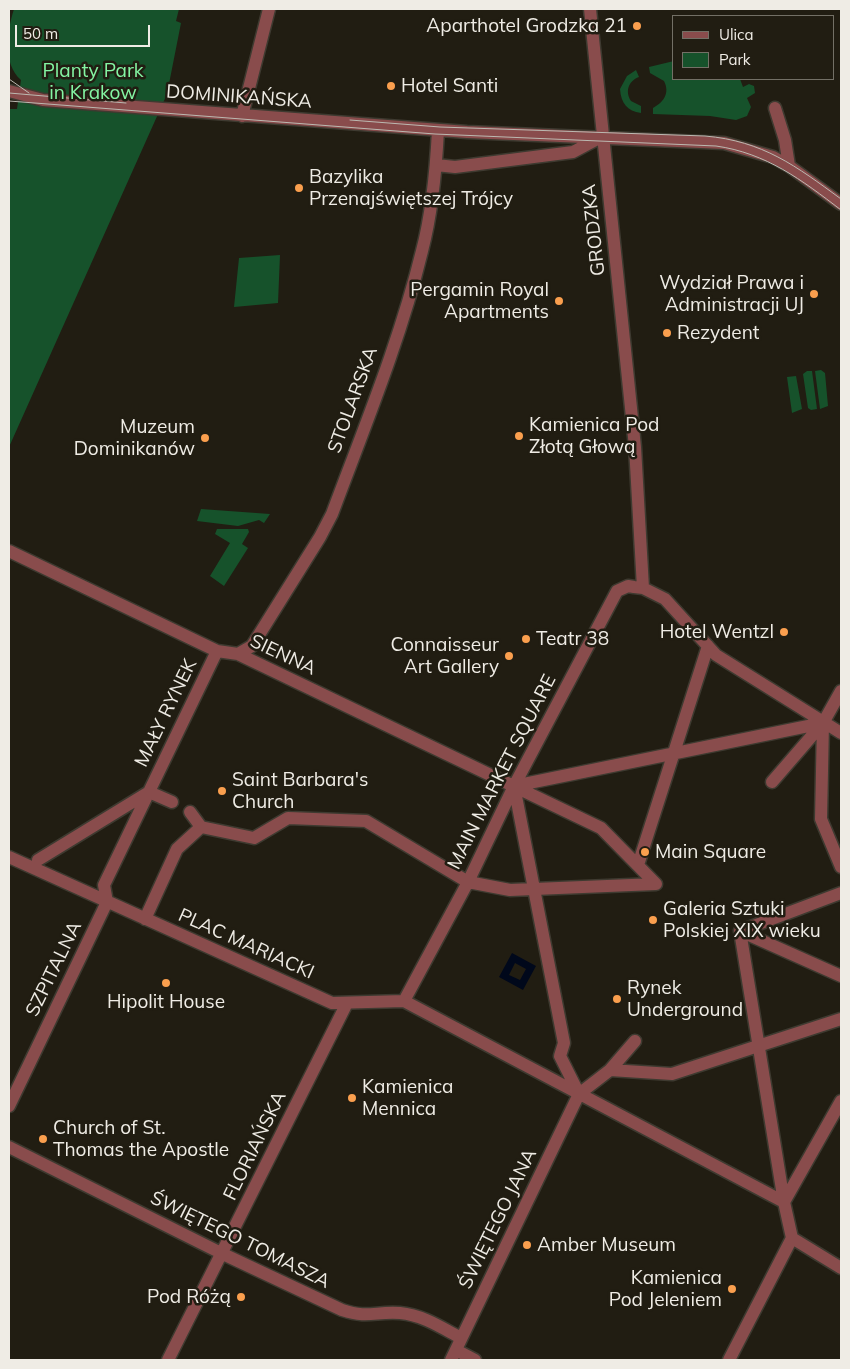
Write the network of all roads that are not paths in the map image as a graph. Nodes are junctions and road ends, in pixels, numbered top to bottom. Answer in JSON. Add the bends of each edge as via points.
{"nodes":[{"id":1,"x":269,"y":9,"type":"edge"},
{"id":2,"x":590,"y":9,"type":"edge"},
{"id":3,"x":9,"y":91,"type":"edge"},
{"id":4,"x":776,"y":108,"type":"dead end"},
{"id":5,"x":242,"y":116,"type":"junction"},
{"id":6,"x":438,"y":130,"type":"junction"},
{"id":7,"x":603,"y":136,"type":"junction"},
{"id":8,"x":785,"y":164,"type":"junction"},
{"id":9,"x":436,"y":165,"type":"junction"},
{"id":10,"x":841,"y":204,"type":"edge"},
{"id":11,"x":9,"y":551,"type":"edge"},
{"id":12,"x":643,"y":588,"type":"junction"},
{"id":13,"x":708,"y":646,"type":"junction"},
{"id":14,"x":217,"y":652,"type":"junction"},
{"id":15,"x":238,"y":654,"type":"junction"},
{"id":16,"x":841,"y":691,"type":"edge"},
{"id":17,"x":823,"y":723,"type":"junction"},
{"id":18,"x":841,"y":733,"type":"edge"},
{"id":19,"x":772,"y":782,"type":"dead end"},
{"id":20,"x":514,"y":786,"type":"junction"},
{"id":21,"x":149,"y":792,"type":"junction"},
{"id":22,"x":172,"y":802,"type":"dead end"},
{"id":23,"x":190,"y":812,"type":"dead end"},
{"id":24,"x":200,"y":827,"type":"junction"},
{"id":25,"x":9,"y":857,"type":"edge"},
{"id":26,"x":38,"y":860,"type":"dead end"},
{"id":27,"x":638,"y":865,"type":"junction"},
{"id":28,"x":841,"y":867,"type":"edge"},
{"id":29,"x":468,"y":882,"type":"junction"},
{"id":30,"x":534,"y":889,"type":"junction"},
{"id":31,"x":841,"y":893,"type":"edge"},
{"id":32,"x":107,"y":902,"type":"junction"},
{"id":33,"x":146,"y":919,"type":"junction"},
{"id":34,"x":740,"y":931,"type":"junction"},
{"id":35,"x":841,"y":976,"type":"edge"},
{"id":36,"x":404,"y":1001,"type":"junction"},
{"id":37,"x":348,"y":1003,"type":"junction"},
{"id":38,"x":841,"y":1019,"type":"edge"},
{"id":39,"x":635,"y":1041,"type":"dead end"},
{"id":40,"x":759,"y":1046,"type":"junction"},
{"id":41,"x":610,"y":1070,"type":"junction"},
{"id":42,"x":579,"y":1094,"type":"junction"},
{"id":43,"x":841,"y":1101,"type":"edge"},
{"id":44,"x":9,"y":1106,"type":"edge"},
{"id":45,"x":9,"y":1147,"type":"edge"},
{"id":46,"x":784,"y":1202,"type":"junction"},
{"id":47,"x":792,"y":1238,"type":"junction"},
{"id":48,"x":223,"y":1254,"type":"junction"},
{"id":49,"x":841,"y":1268,"type":"edge"},
{"id":50,"x":456,"y":1350,"type":"edge"},
{"id":51,"x":168,"y":1360,"type":"edge"},
{"id":52,"x":476,"y":1360,"type":"edge"},
{"id":53,"x":729,"y":1360,"type":"edge"}],
"edges":[{"from":1,"to":5,"type":"street"},
{"from":2,"to":7,"type":"street","name":"GRODZKA"},
{"from":3,"to":5,"type":"street","name":"DOMINIKAŃSKA","via":[[43,100]]},
{"from":4,"to":8,"type":"street","via":[[785,140]]},
{"from":5,"to":6,"type":"street","name":"DOMINIKAŃSKA"},
{"from":6,"to":7,"type":"street","name":"DOMINIKAŃSKA"},
{"from":6,"to":9,"type":"street","name":"STOLARSKA"},
{"from":7,"to":8,"type":"street","name":"DOMINIKAŃSKA","via":[[724,143],[757,151]]},
{"from":7,"to":9,"type":"street","via":[[573,152],[455,167]]},
{"from":7,"to":12,"type":"street","name":"GRODZKA","via":[[635,447]]},
{"from":8,"to":10,"type":"street","name":"DOMINIKAŃSKA"},
{"from":9,"to":15,"type":"street","name":"STOLARSKA","via":[[423,249],[411,294],[332,514],[252,646]]},
{"from":11,"to":14,"type":"street","name":"SIENNA"},
{"from":12,"to":13,"type":"street","via":[[665,599]]},
{"from":12,"to":20,"type":"street","name":"MAIN MARKET SQUARE","via":[[628,586],[617,591]]},
{"from":13,"to":17,"type":"street","via":[[716,655]]},
{"from":13,"to":27,"type":"street"},
{"from":14,"to":15,"type":"street","name":"SIENNA"},
{"from":14,"to":21,"type":"street","name":"MAŁY RYNEK"},
{"from":15,"to":20,"type":"street","name":"SIENNA"},
{"from":16,"to":17,"type":"street"},
{"from":17,"to":18,"type":"street"},
{"from":17,"to":19,"type":"street"},
{"from":17,"to":20,"type":"street"},
{"from":17,"to":28,"type":"street","via":[[821,819]]},
{"from":20,"to":27,"type":"street","name":"SIENNA","via":[[601,828]]},
{"from":20,"to":29,"type":"street","name":"MAIN MARKET SQUARE"},
{"from":20,"to":30,"type":"street"},
{"from":21,"to":22,"type":"street","name":"MAŁY RYNEK"},
{"from":21,"to":26,"type":"street"},
{"from":21,"to":32,"type":"street","name":"MAŁY RYNEK","via":[[104,885]]},
{"from":23,"to":24,"type":"street"},
{"from":24,"to":29,"type":"street","via":[[254,838],[288,818],[366,820]]},
{"from":24,"to":33,"type":"street","via":[[177,849]]},
{"from":25,"to":32,"type":"street","name":"PLAC MARIACKI"},
{"from":27,"to":30,"type":"street","name":"SIENNA","via":[[656,884]]},
{"from":29,"to":30,"type":"street","via":[[510,890]]},
{"from":29,"to":36,"type":"street","name":"MAIN MARKET SQUARE"},
{"from":30,"to":42,"type":"street","via":[[564,1043],[560,1056]]},
{"from":31,"to":34,"type":"street"},
{"from":32,"to":33,"type":"street","name":"PLAC MARIACKI"},
{"from":32,"to":44,"type":"street","name":"SZPITALNA"},
{"from":33,"to":37,"type":"street","name":"PLAC MARIACKI","via":[[332,1003]]},
{"from":34,"to":35,"type":"street"},
{"from":34,"to":40,"type":"street"},
{"from":36,"to":37,"type":"street"},
{"from":36,"to":42,"type":"street"},
{"from":37,"to":48,"type":"street","name":"FLORIAŃSKA"},
{"from":38,"to":40,"type":"street"},
{"from":39,"to":41,"type":"street"},
{"from":40,"to":41,"type":"street","via":[[672,1074]]},
{"from":40,"to":46,"type":"street"},
{"from":41,"to":42,"type":"street"},
{"from":42,"to":46,"type":"street"},
{"from":42,"to":50,"type":"street","name":"ŚWIĘTEGO JANA"},
{"from":43,"to":46,"type":"street"},
{"from":45,"to":48,"type":"street","name":"ŚWIĘTEGO TOMASZA"},
{"from":46,"to":47,"type":"street"},
{"from":47,"to":49,"type":"street"},
{"from":47,"to":53,"type":"street"},
{"from":48,"to":50,"type":"street","name":"ŚWIĘTEGO TOMASZA","via":[[356,1314],[407,1314],[435,1324]]},
{"from":48,"to":51,"type":"street","name":"FLORIAŃSKA"},
{"from":50,"to":52,"type":"street","name":"ŚWIĘTEGO TOMASZA"}]}
